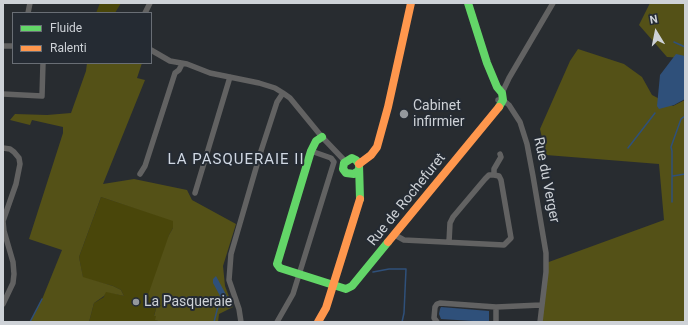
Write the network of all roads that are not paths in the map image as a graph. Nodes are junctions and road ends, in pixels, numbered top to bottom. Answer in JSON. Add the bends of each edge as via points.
{"nodes":[{"id":1,"x":150,"y":3,"type":"edge"},
{"id":2,"x":411,"y":3,"type":"edge"},
{"id":3,"x":468,"y":3,"type":"edge"},
{"id":4,"x":553,"y":3,"type":"edge"},
{"id":5,"x":146,"y":12,"type":"edge"},
{"id":6,"x":152,"y":51,"type":"edge"},
{"id":7,"x":174,"y":62,"type":"junction"},
{"id":8,"x":44,"y":64,"type":"edge"},
{"id":9,"x":182,"y":64,"type":"junction"},
{"id":10,"x":175,"y":73,"type":"junction"},
{"id":11,"x":230,"y":77,"type":"junction"},
{"id":12,"x":283,"y":93,"type":"junction"},
{"id":13,"x":3,"y":94,"type":"edge"},
{"id":14,"x":500,"y":95,"type":"junction"},
{"id":15,"x":322,"y":138,"type":"junction"},
{"id":16,"x":3,"y":148,"type":"edge"},
{"id":17,"x":311,"y":151,"type":"junction"},
{"id":18,"x":500,"y":154,"type":"dead end"},
{"id":19,"x":345,"y":161,"type":"junction"},
{"id":20,"x":357,"y":170,"type":"junction"},
{"id":21,"x":140,"y":174,"type":"dead end"},
{"id":22,"x":494,"y":175,"type":"junction"},
{"id":23,"x":195,"y":194,"type":"dead end"},
{"id":24,"x":395,"y":235,"type":"junction"},
{"id":25,"x":449,"y":242,"type":"junction"},
{"id":26,"x":5,"y":244,"type":"edge"},
{"id":27,"x":300,"y":274,"type":"junction"},
{"id":28,"x":333,"y":285,"type":"junction"},
{"id":29,"x":3,"y":304,"type":"edge"},
{"id":30,"x":541,"y":305,"type":"junction"},
{"id":31,"x":496,"y":307,"type":"junction"},
{"id":32,"x":241,"y":322,"type":"edge"},
{"id":33,"x":277,"y":322,"type":"edge"},
{"id":34,"x":318,"y":322,"type":"edge"},
{"id":35,"x":436,"y":322,"type":"edge"},
{"id":36,"x":496,"y":322,"type":"edge"},
{"id":37,"x":540,"y":322,"type":"edge"}],
"edges":[{"from":1,"to":5,"type":"street"},
{"from":2,"to":20,"type":"street","via":[[377,147]]},
{"from":3,"to":14,"type":"street","name":"Rue du Verger"},
{"from":4,"to":14,"type":"street"},
{"from":6,"to":7,"type":"street"},
{"from":7,"to":9,"type":"street"},
{"from":7,"to":10,"type":"street"},
{"from":8,"to":13,"type":"street","via":[[42,96]]},
{"from":9,"to":10,"type":"street"},
{"from":9,"to":11,"type":"street"},
{"from":10,"to":21,"type":"street","via":[[145,166]]},
{"from":11,"to":12,"type":"street","via":[[259,83]]},
{"from":11,"to":23,"type":"street"},
{"from":12,"to":15,"type":"street","via":[[290,98]]},
{"from":12,"to":32,"type":"street","via":[[277,102],[261,151],[231,254],[229,280]]},
{"from":14,"to":24,"type":"street","name":"Rue de Rochefuret","via":[[501,105]]},
{"from":14,"to":30,"type":"street","name":"Rue du Verger","via":[[518,118],[526,144],[546,253]]},
{"from":15,"to":17,"type":"street"},
{"from":15,"to":19,"type":"street"},
{"from":16,"to":26,"type":"street","via":[[14,152],[20,164],[4,218]]},
{"from":17,"to":27,"type":"street","via":[[331,158],[334,162]]},
{"from":17,"to":27,"type":"street","via":[[277,262],[280,268]]},
{"from":18,"to":22,"type":"street"},
{"from":19,"to":20,"type":"street","via":[[353,159]]},
{"from":19,"to":20,"type":"street","via":[[343,165],[346,173]]},
{"from":20,"to":28,"type":"street","via":[[360,199]]},
{"from":22,"to":25,"type":"street","via":[[484,179],[453,217],[450,223]]},
{"from":22,"to":25,"type":"street","via":[[501,180],[511,238],[504,245]]},
{"from":24,"to":25,"type":"street","via":[[404,240]]},
{"from":24,"to":28,"type":"street","name":"Rue de Rochefuret","via":[[352,286],[344,288]]},
{"from":26,"to":29,"type":"street","via":[[14,262],[14,274]]},
{"from":27,"to":28,"type":"street"},
{"from":27,"to":33,"type":"street","via":[[291,298]]},
{"from":28,"to":34,"type":"street","via":[[325,311]]},
{"from":30,"to":31,"type":"street"},
{"from":30,"to":37,"type":"street","name":"Rue du Verger"},
{"from":31,"to":35,"type":"street","via":[[438,303],[434,312]]},
{"from":31,"to":36,"type":"street"}]}
